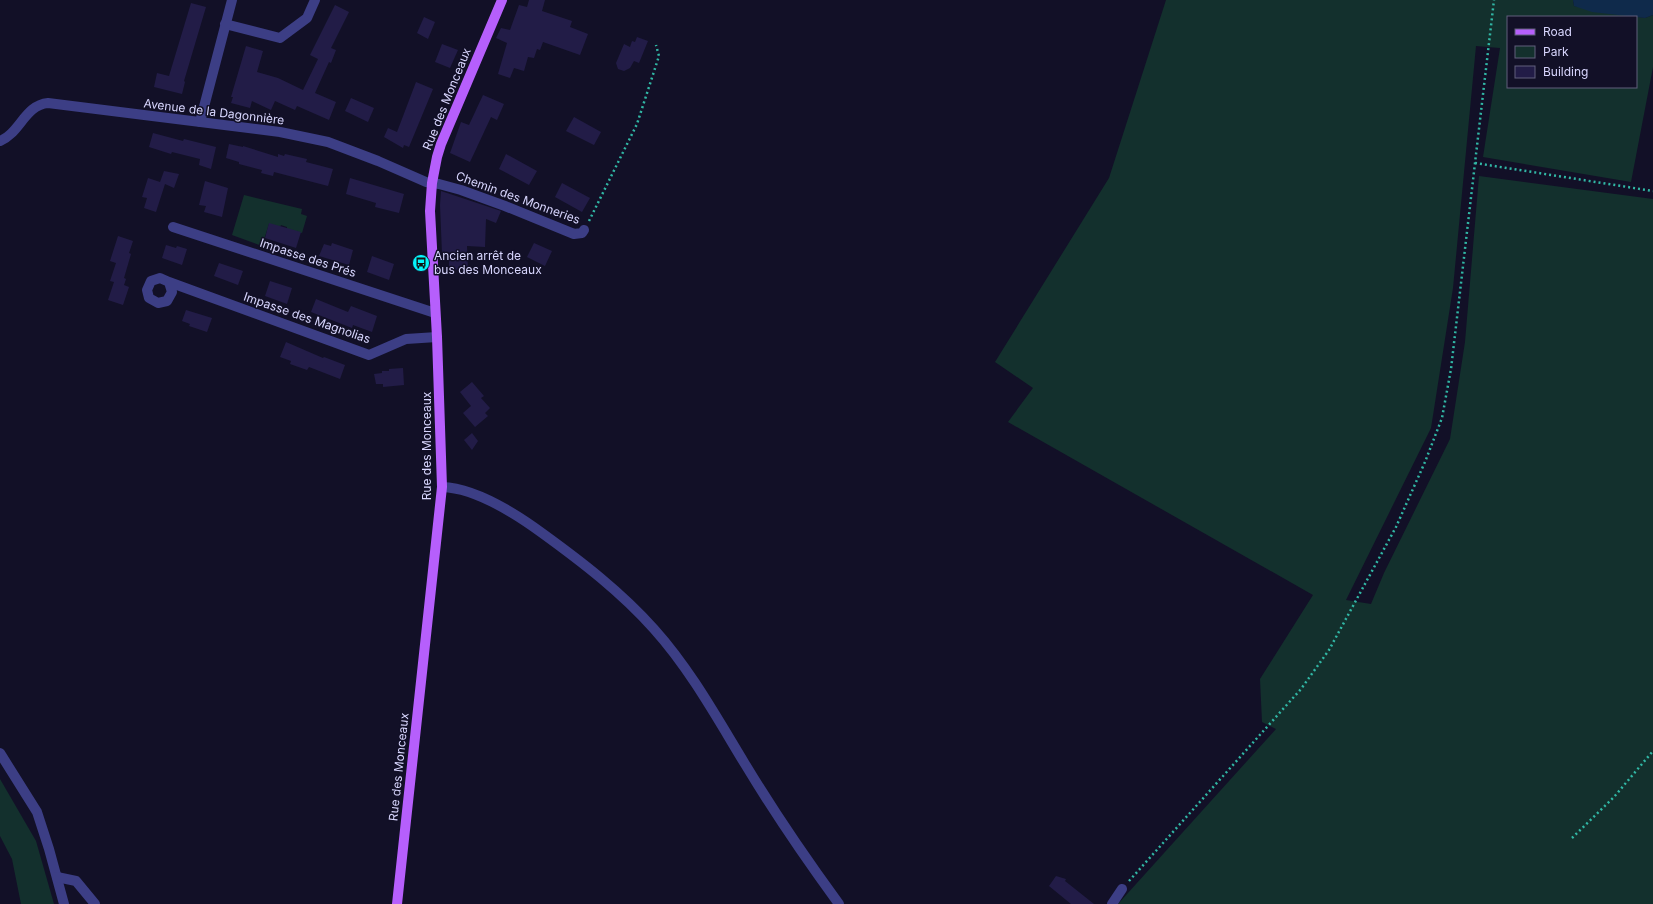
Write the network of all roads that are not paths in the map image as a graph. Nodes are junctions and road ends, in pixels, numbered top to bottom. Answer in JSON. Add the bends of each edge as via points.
{"nodes":[{"id":1,"x":232,"y":0,"type":"edge"},
{"id":2,"x":315,"y":0,"type":"edge"},
{"id":3,"x":502,"y":0,"type":"edge"},
{"id":4,"x":225,"y":24,"type":"junction"},
{"id":5,"x":200,"y":122,"type":"junction"},
{"id":6,"x":0,"y":141,"type":"edge"},
{"id":7,"x":432,"y":182,"type":"junction"},
{"id":8,"x":173,"y":227,"type":"dead end"},
{"id":9,"x":584,"y":230,"type":"road end"},
{"id":10,"x":169,"y":282,"type":"dead end"},
{"id":11,"x":435,"y":313,"type":"junction"},
{"id":12,"x":438,"y":337,"type":"junction"},
{"id":13,"x":442,"y":487,"type":"junction"},
{"id":14,"x":0,"y":753,"type":"edge"},
{"id":15,"x":57,"y":877,"type":"junction"},
{"id":16,"x":1122,"y":889,"type":"road end"},
{"id":17,"x":64,"y":904,"type":"edge"},
{"id":18,"x":95,"y":904,"type":"edge"},
{"id":19,"x":397,"y":904,"type":"edge"},
{"id":20,"x":839,"y":904,"type":"edge"},
{"id":21,"x":1112,"y":904,"type":"edge"}],
"edges":[{"from":1,"to":4,"type":"street"},
{"from":2,"to":4,"type":"street","via":[[307,18],[280,38]]},
{"from":3,"to":7,"type":"main road","name":"Rue des Monceaux","via":[[441,144]]},
{"from":4,"to":5,"type":"street"},
{"from":5,"to":6,"type":"street","name":"Avenue de la Dagonnière","via":[[48,103],[34,108]]},
{"from":5,"to":7,"type":"street","name":"Avenue de la Dagonnière","via":[[280,132],[328,142],[426,182]]},
{"from":7,"to":9,"type":"street","name":"Chemin des Monneries","via":[[505,206],[574,234],[582,234]]},
{"from":7,"to":11,"type":"main road","name":"Rue des Monceaux","via":[[430,211]]},
{"from":8,"to":11,"type":"street","name":"Impasse des Prés"},
{"from":10,"to":12,"type":"street","name":"Impasse des Magnolias","via":[[369,355],[406,339]]},
{"from":11,"to":12,"type":"main road","name":"Rue des Monceaux"},
{"from":12,"to":13,"type":"main road","name":"Rue des Monceaux"},
{"from":13,"to":19,"type":"main road","name":"Rue des Monceaux"},
{"from":13,"to":20,"type":"street","via":[[468,492],[525,521],[609,585],[654,629],[692,679],[764,794]]},
{"from":14,"to":15,"type":"street","via":[[36,812]]},
{"from":15,"to":17,"type":"street"},
{"from":15,"to":18,"type":"street","via":[[76,881]]},
{"from":16,"to":21,"type":"street"}]}
